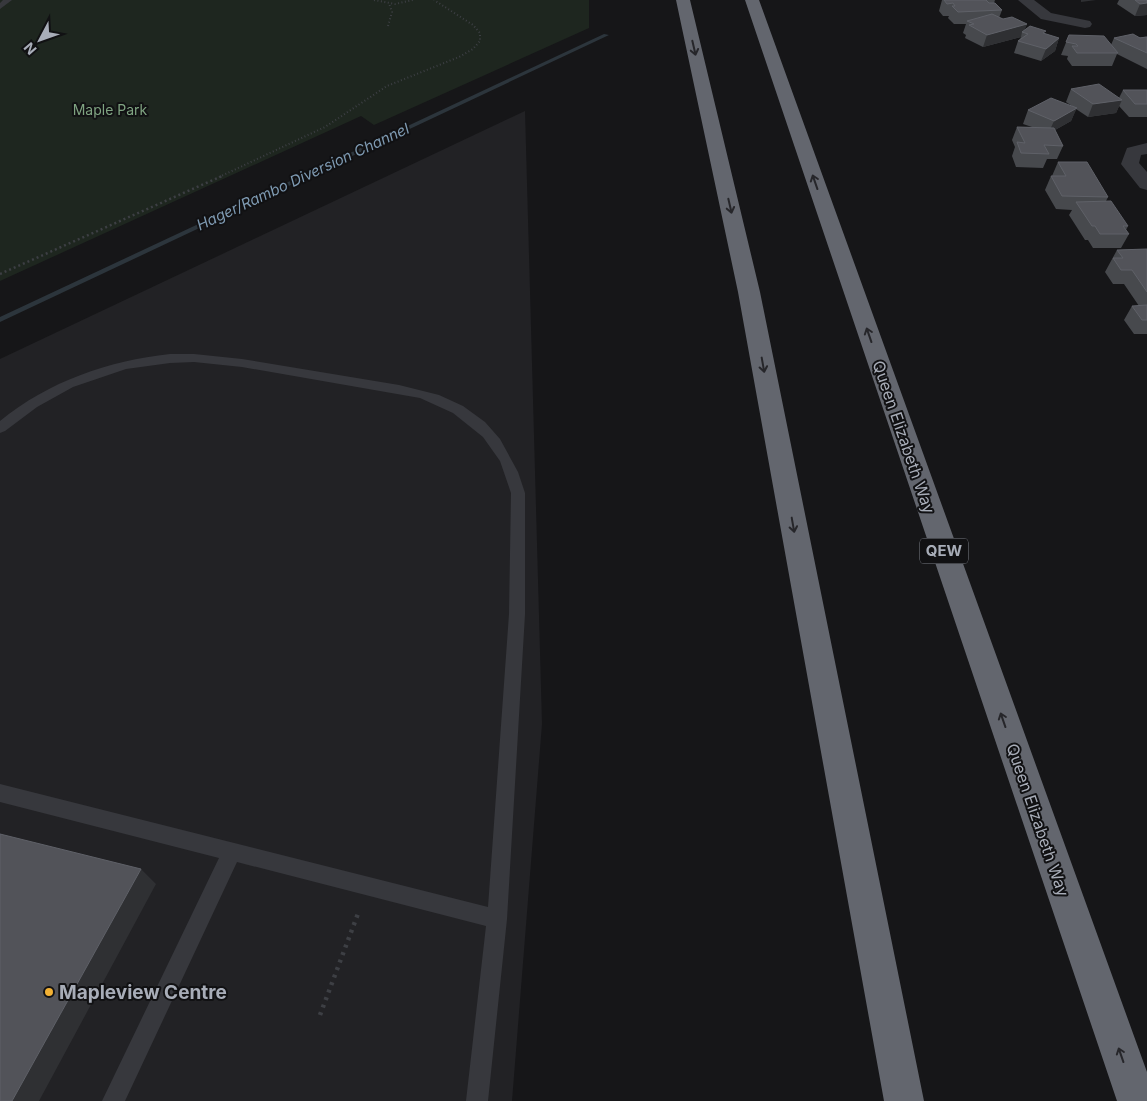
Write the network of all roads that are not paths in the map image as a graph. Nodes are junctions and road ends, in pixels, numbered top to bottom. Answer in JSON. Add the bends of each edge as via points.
{"nodes":[{"id":1,"x":8,"y":0,"type":"edge"},
{"id":2,"x":683,"y":0,"type":"edge"},
{"id":3,"x":752,"y":0,"type":"edge"},
{"id":4,"x":1025,"y":0,"type":"edge"},
{"id":5,"x":0,"y":8,"type":"edge"},
{"id":6,"x":1085,"y":24,"type":"dead end"},
{"id":7,"x":1147,"y":148,"type":"edge"},
{"id":8,"x":1147,"y":184,"type":"edge"},
{"id":9,"x":0,"y":428,"type":"edge"},
{"id":10,"x":0,"y":793,"type":"edge"},
{"id":11,"x":232,"y":852,"type":"junction"},
{"id":12,"x":497,"y":919,"type":"junction"},
{"id":13,"x":113,"y":1101,"type":"edge"},
{"id":14,"x":477,"y":1101,"type":"edge"},
{"id":15,"x":904,"y":1101,"type":"edge"},
{"id":16,"x":1137,"y":1101,"type":"edge"}],
"edges":[{"from":1,"to":5,"type":"lane"},
{"from":2,"to":15,"type":"highway","one_way":true,"via":[[750,292]]},
{"from":16,"to":3,"type":"highway","name":"Queen Elizabeth Way","number":"QEW","one_way":true},
{"from":4,"to":6,"type":"street","via":[[1046,16]]},
{"from":7,"to":8,"type":"street","via":[[1133,152],[1130,164]]},
{"from":9,"to":12,"type":"lane","via":[[32,404],[86,377],[148,361],[195,359],[435,398],[485,430],[501,448],[518,493],[516,614]]},
{"from":10,"to":11,"type":"lane"},
{"from":11,"to":12,"type":"lane"},
{"from":11,"to":13,"type":"lane"},
{"from":12,"to":14,"type":"lane"}]}
